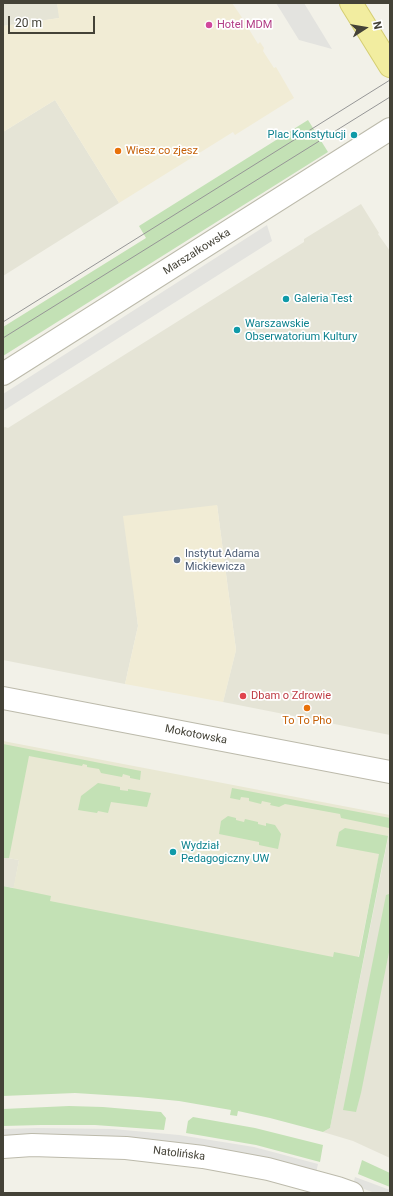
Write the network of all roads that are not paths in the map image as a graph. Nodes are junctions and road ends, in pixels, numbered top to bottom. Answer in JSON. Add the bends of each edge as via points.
{"nodes":[{"id":1,"x":351,"y":3,"type":"edge"},
{"id":2,"x":390,"y":66,"type":"edge"},
{"id":3,"x":390,"y":129,"type":"edge"},
{"id":4,"x":3,"y":374,"type":"edge"},
{"id":5,"x":3,"y":698,"type":"edge"},
{"id":6,"x":390,"y":772,"type":"edge"},
{"id":7,"x":3,"y":1147,"type":"edge"},
{"id":8,"x":352,"y":1193,"type":"edge"}],
"edges":[{"from":1,"to":2,"type":"main road"},
{"from":3,"to":4,"type":"street","name":"Marszałkowska"},
{"from":5,"to":6,"type":"street","name":"Mokotowska"},
{"from":7,"to":8,"type":"street","name":"Natolińska","via":[[32,1145],[126,1148],[203,1157],[268,1168]]}]}
